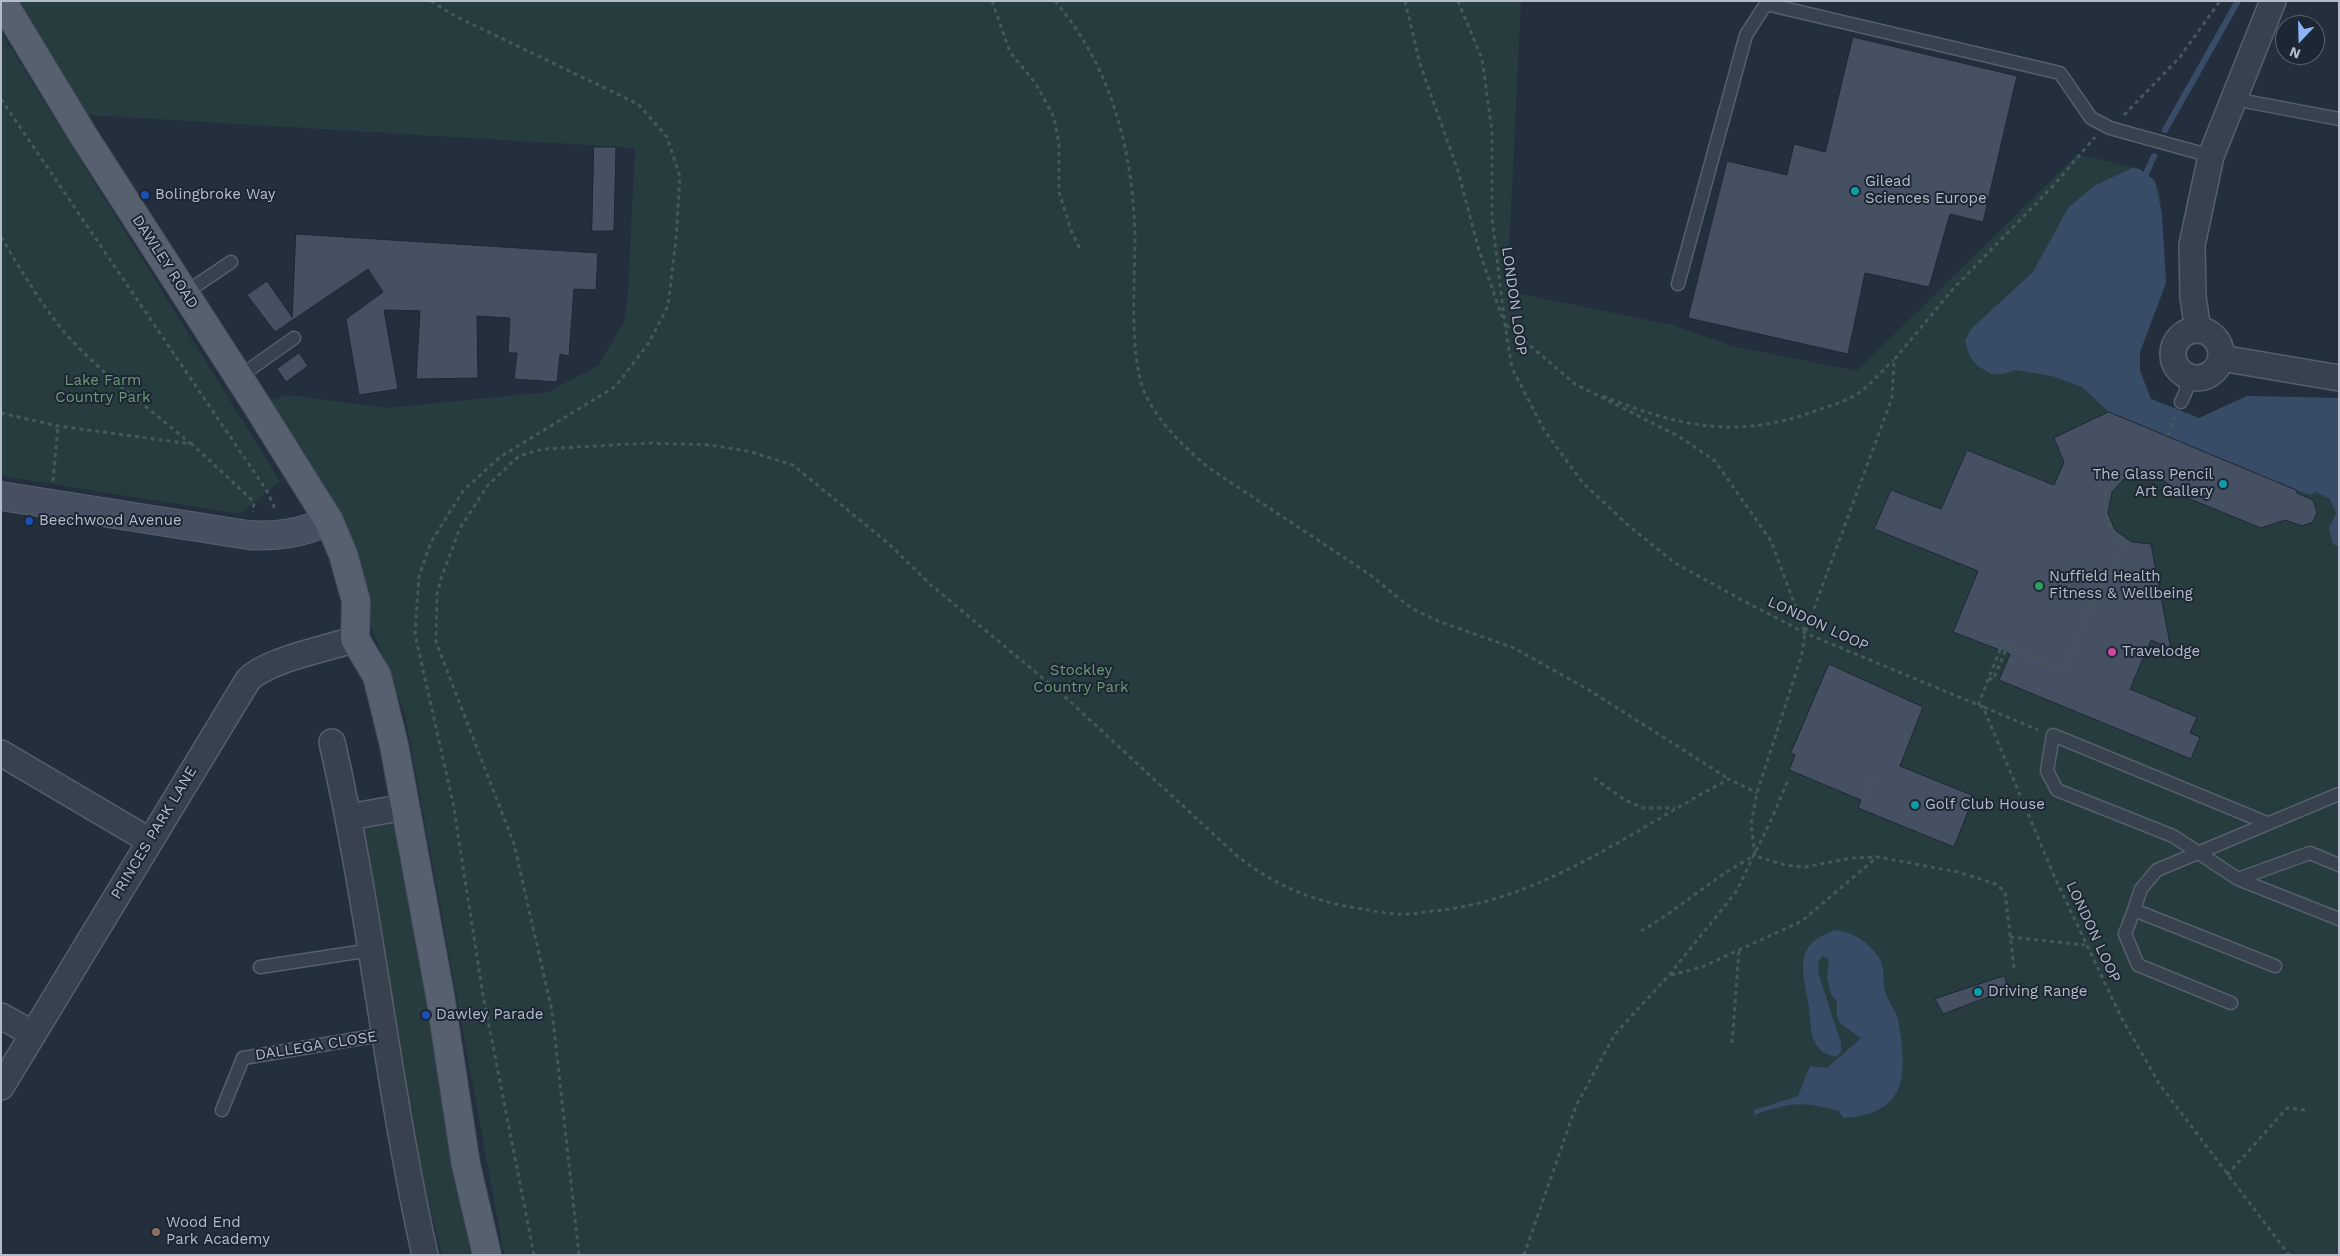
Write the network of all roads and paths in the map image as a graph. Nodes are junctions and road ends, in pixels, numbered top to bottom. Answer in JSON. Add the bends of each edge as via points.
{"nodes":[{"id":1,"x":2,"y":1,"type":"edge"},
{"id":2,"x":431,"y":1,"type":"edge"},
{"id":3,"x":992,"y":1,"type":"edge"},
{"id":4,"x":1055,"y":1,"type":"edge"},
{"id":5,"x":1405,"y":1,"type":"edge"},
{"id":6,"x":1458,"y":1,"type":"edge"},
{"id":7,"x":2220,"y":1,"type":"edge"},
{"id":8,"x":2273,"y":1,"type":"edge"},
{"id":9,"x":1,"y":99,"type":"edge"},
{"id":10,"x":2234,"y":99,"type":"junction"},
{"id":11,"x":2339,"y":120,"type":"edge"},
{"id":12,"x":2110,"y":128,"type":"junction"},
{"id":13,"x":2211,"y":156,"type":"junction"},
{"id":14,"x":1,"y":237,"type":"edge"},
{"id":15,"x":1081,"y":251,"type":"dead end"},
{"id":16,"x":231,"y":262,"type":"dead end"},
{"id":17,"x":1678,"y":284,"type":"dead end"},
{"id":18,"x":185,"y":293,"type":"junction"},
{"id":19,"x":1505,"y":325,"type":"junction"},
{"id":20,"x":2198,"y":330,"type":"junction"},
{"id":21,"x":294,"y":338,"type":"dead end"},
{"id":22,"x":2221,"y":358,"type":"junction"},
{"id":23,"x":1894,"y":360,"type":"junction"},
{"id":24,"x":2186,"y":376,"type":"junction"},
{"id":25,"x":239,"y":377,"type":"junction"},
{"id":26,"x":2339,"y":378,"type":"edge"},
{"id":27,"x":1575,"y":384,"type":"junction"},
{"id":28,"x":2181,"y":402,"type":"dead end"},
{"id":29,"x":1,"y":414,"type":"edge"},
{"id":30,"x":58,"y":426,"type":"junction"},
{"id":31,"x":192,"y":444,"type":"junction"},
{"id":32,"x":2131,"y":475,"type":"dead end"},
{"id":33,"x":1,"y":496,"type":"edge"},
{"id":34,"x":52,"y":504,"type":"junction"},
{"id":35,"x":329,"y":521,"type":"junction"},
{"id":36,"x":248,"y":535,"type":"junction"},
{"id":37,"x":287,"y":535,"type":"junction"},
{"id":38,"x":1805,"y":633,"type":"junction"},
{"id":39,"x":355,"y":639,"type":"junction"},
{"id":40,"x":2004,"y":640,"type":"dead end"},
{"id":41,"x":1989,"y":678,"type":"junction"},
{"id":42,"x":1978,"y":705,"type":"junction"},
{"id":43,"x":1983,"y":707,"type":"junction"},
{"id":44,"x":2053,"y":735,"type":"junction"},
{"id":45,"x":332,"y":742,"type":"dead end"},
{"id":46,"x":1,"y":753,"type":"edge"},
{"id":47,"x":1876,"y":771,"type":"dead end"},
{"id":48,"x":1594,"y":778,"type":"dead end"},
{"id":49,"x":1789,"y":778,"type":"dead end"},
{"id":50,"x":1729,"y":780,"type":"junction"},
{"id":51,"x":1756,"y":792,"type":"junction"},
{"id":52,"x":2339,"y":794,"type":"edge"},
{"id":53,"x":1864,"y":801,"type":"dead end"},
{"id":54,"x":405,"y":807,"type":"junction"},
{"id":55,"x":1676,"y":808,"type":"junction"},
{"id":56,"x":349,"y":816,"type":"junction"},
{"id":57,"x":2267,"y":823,"type":"junction"},
{"id":58,"x":150,"y":841,"type":"junction"},
{"id":59,"x":2200,"y":852,"type":"junction"},
{"id":60,"x":1754,"y":856,"type":"junction"},
{"id":61,"x":1878,"y":857,"type":"junction"},
{"id":62,"x":2339,"y":865,"type":"edge"},
{"id":63,"x":2238,"y":879,"type":"junction"},
{"id":64,"x":2134,"y":910,"type":"junction"},
{"id":65,"x":2339,"y":919,"type":"edge"},
{"id":66,"x":1641,"y":931,"type":"dead end"},
{"id":67,"x":2010,"y":938,"type":"junction"},
{"id":68,"x":2086,"y":945,"type":"junction"},
{"id":69,"x":371,"y":950,"type":"junction"},
{"id":70,"x":1739,"y":951,"type":"junction"},
{"id":71,"x":260,"y":966,"type":"dead end"},
{"id":72,"x":2275,"y":966,"type":"dead end"},
{"id":73,"x":2014,"y":968,"type":"dead end"},
{"id":74,"x":1670,"y":975,"type":"junction"},
{"id":75,"x":2231,"y":1003,"type":"dead end"},
{"id":76,"x":1,"y":1016,"type":"edge"},
{"id":77,"x":33,"y":1034,"type":"junction"},
{"id":78,"x":386,"y":1034,"type":"junction"},
{"id":79,"x":1732,"y":1043,"type":"dead end"},
{"id":80,"x":1,"y":1087,"type":"edge"},
{"id":81,"x":222,"y":1110,"type":"dead end"},
{"id":82,"x":2305,"y":1110,"type":"dead end"},
{"id":83,"x":2227,"y":1175,"type":"junction"},
{"id":84,"x":425,"y":1255,"type":"edge"},
{"id":85,"x":487,"y":1255,"type":"edge"},
{"id":86,"x":534,"y":1255,"type":"edge"},
{"id":87,"x":579,"y":1255,"type":"edge"},
{"id":88,"x":1524,"y":1255,"type":"edge"},
{"id":89,"x":2289,"y":1255,"type":"edge"}],
"edges":[{"from":1,"to":18,"type":"main road","name":"DAWLEY ROAD","via":[[83,135]]},
{"from":2,"to":86,"type":"path","via":[[455,16],[638,104],[667,137],[680,177],[668,306],[648,344],[616,386],[500,457],[463,491],[431,542],[419,576],[415,634],[453,803],[483,995]]},
{"from":3,"to":15,"type":"path","via":[[1010,52],[1036,84],[1054,117],[1059,144],[1059,192]]},
{"from":4,"to":50,"type":"path","via":[[1095,59],[1117,110],[1131,183],[1138,375],[1146,397],[1166,427],[1209,468],[1369,574],[1411,608],[1514,648],[1589,690]]},
{"from":5,"to":19,"type":"path","via":[[1420,64],[1458,171],[1478,247]]},
{"from":6,"to":19,"type":"path","name":"LONDON LOOP","via":[[1482,59],[1492,131],[1492,218]]},
{"from":7,"to":12,"type":"path","via":[[2180,58]]},
{"from":8,"to":10,"type":"street"},
{"from":9,"to":37,"type":"path","via":[[267,491]]},
{"from":10,"to":11,"type":"lane"},
{"from":10,"to":13,"type":"street"},
{"from":12,"to":13,"type":"lane"},
{"from":12,"to":17,"type":"lane","via":[[2092,118],[2060,73],[1766,4],[1746,35]]},
{"from":12,"to":23,"type":"path","via":[[2094,138],[2054,185],[1953,289]]},
{"from":13,"to":20,"type":"street","via":[[2192,245]]},
{"from":14,"to":31,"type":"path","via":[[33,291],[66,333]]},
{"from":16,"to":18,"type":"lane"},
{"from":18,"to":25,"type":"main road","name":"DAWLEY ROAD"},
{"from":19,"to":27,"type":"path"},
{"from":19,"to":38,"type":"path","name":"LONDON LOOP","via":[[1512,368],[1544,430],[1582,483],[1675,563]]},
{"from":20,"to":22,"type":"street","via":[[2218,342]]},
{"from":20,"to":24,"type":"street","via":[[2182,335],[2174,348],[2175,364]]},
{"from":21,"to":25,"type":"lane"},
{"from":22,"to":24,"type":"street","via":[[2219,366],[2208,376]]},
{"from":22,"to":26,"type":"street"},
{"from":23,"to":27,"type":"path","via":[[1859,393],[1787,420],[1739,428],[1717,428],[1648,414]]},
{"from":23,"to":38,"type":"path","via":[[1892,398]]},
{"from":24,"to":28,"type":"lane","via":[[2186,390]]},
{"from":25,"to":35,"type":"main road","name":"DAWLEY ROAD"},
{"from":27,"to":38,"type":"path","via":[[1680,437],[1715,461],[1771,541]]},
{"from":29,"to":30,"type":"path"},
{"from":30,"to":31,"type":"path"},
{"from":30,"to":34,"type":"path"},
{"from":31,"to":36,"type":"path","via":[[254,502]]},
{"from":32,"to":41,"type":"path","via":[[2117,481],[2108,494],[2105,509],[2108,526],[2125,542],[2112,571],[2098,591],[2064,670],[2007,647],[1993,680]]},
{"from":33,"to":34,"type":"street"},
{"from":34,"to":36,"type":"street"},
{"from":35,"to":37,"type":"street"},
{"from":35,"to":39,"type":"main road","name":"DAWLEY ROAD","via":[[354,592]]},
{"from":36,"to":37,"type":"street"},
{"from":38,"to":42,"type":"path","name":"LONDON LOOP"},
{"from":38,"to":51,"type":"path","via":[[1802,654]]},
{"from":39,"to":54,"type":"main road","via":[[382,690]]},
{"from":39,"to":58,"type":"street","name":"PRINCES PARK LANE","via":[[272,664],[254,673]]},
{"from":40,"to":41,"type":"path"},
{"from":41,"to":42,"type":"path"},
{"from":42,"to":43,"type":"path","name":"LONDON LOOP"},
{"from":43,"to":44,"type":"path"},
{"from":43,"to":68,"type":"path","name":"LONDON LOOP"},
{"from":44,"to":57,"type":"lane"},
{"from":44,"to":59,"type":"lane","via":[[2047,771],[2057,790],[2173,836]]},
{"from":45,"to":56,"type":"street"},
{"from":46,"to":58,"type":"street"},
{"from":47,"to":53,"type":"path"},
{"from":48,"to":55,"type":"path","via":[[1625,800],[1643,808]]},
{"from":49,"to":60,"type":"path"},
{"from":50,"to":51,"type":"path"},
{"from":50,"to":55,"type":"path"},
{"from":51,"to":60,"type":"path","via":[[1751,824]]},
{"from":52,"to":57,"type":"lane"},
{"from":54,"to":56,"type":"street"},
{"from":54,"to":85,"type":"main road","via":[[439,986],[466,1165]]},
{"from":55,"to":87,"type":"path","via":[[1600,853],[1525,890],[1468,907],[1401,914],[1333,905],[1289,889],[1261,875],[1242,860],[1063,694],[793,465],[748,451],[710,445],[649,443],[543,449],[519,456],[488,485],[460,528],[437,594],[436,642],[514,844],[552,1011]]},
{"from":56,"to":69,"type":"street"},
{"from":57,"to":59,"type":"lane"},
{"from":58,"to":77,"type":"street","name":"PRINCES PARK LANE"},
{"from":59,"to":63,"type":"lane"},
{"from":59,"to":64,"type":"lane","via":[[2157,870],[2141,889]]},
{"from":60,"to":61,"type":"path","via":[[1805,867],[1852,858]]},
{"from":60,"to":66,"type":"path"},
{"from":60,"to":74,"type":"path","via":[[1736,892]]},
{"from":61,"to":67,"type":"path","via":[[1958,872],[1996,884],[2005,892]]},
{"from":61,"to":70,"type":"path","via":[[1802,921]]},
{"from":62,"to":63,"type":"lane","via":[[2310,853]]},
{"from":63,"to":65,"type":"lane"},
{"from":64,"to":72,"type":"lane"},
{"from":64,"to":75,"type":"lane","via":[[2126,934],[2138,965]]},
{"from":67,"to":68,"type":"path"},
{"from":67,"to":73,"type":"path"},
{"from":68,"to":83,"type":"path","name":"LONDON LOOP","via":[[2122,1019],[2160,1085]]},
{"from":69,"to":71,"type":"lane"},
{"from":69,"to":78,"type":"street"},
{"from":70,"to":74,"type":"path","via":[[1702,967]]},
{"from":70,"to":79,"type":"path"},
{"from":74,"to":88,"type":"path","via":[[1615,1034],[1576,1106]]},
{"from":76,"to":77,"type":"street"},
{"from":77,"to":80,"type":"street","name":"PRINCES PARK LANE"},
{"from":78,"to":81,"type":"lane","name":"DALLEGA CLOSE","via":[[242,1058]]},
{"from":78,"to":84,"type":"street","via":[[404,1152]]},
{"from":82,"to":83,"type":"path","via":[[2287,1108]]},
{"from":83,"to":89,"type":"path","name":"LONDON LOOP"}]}
